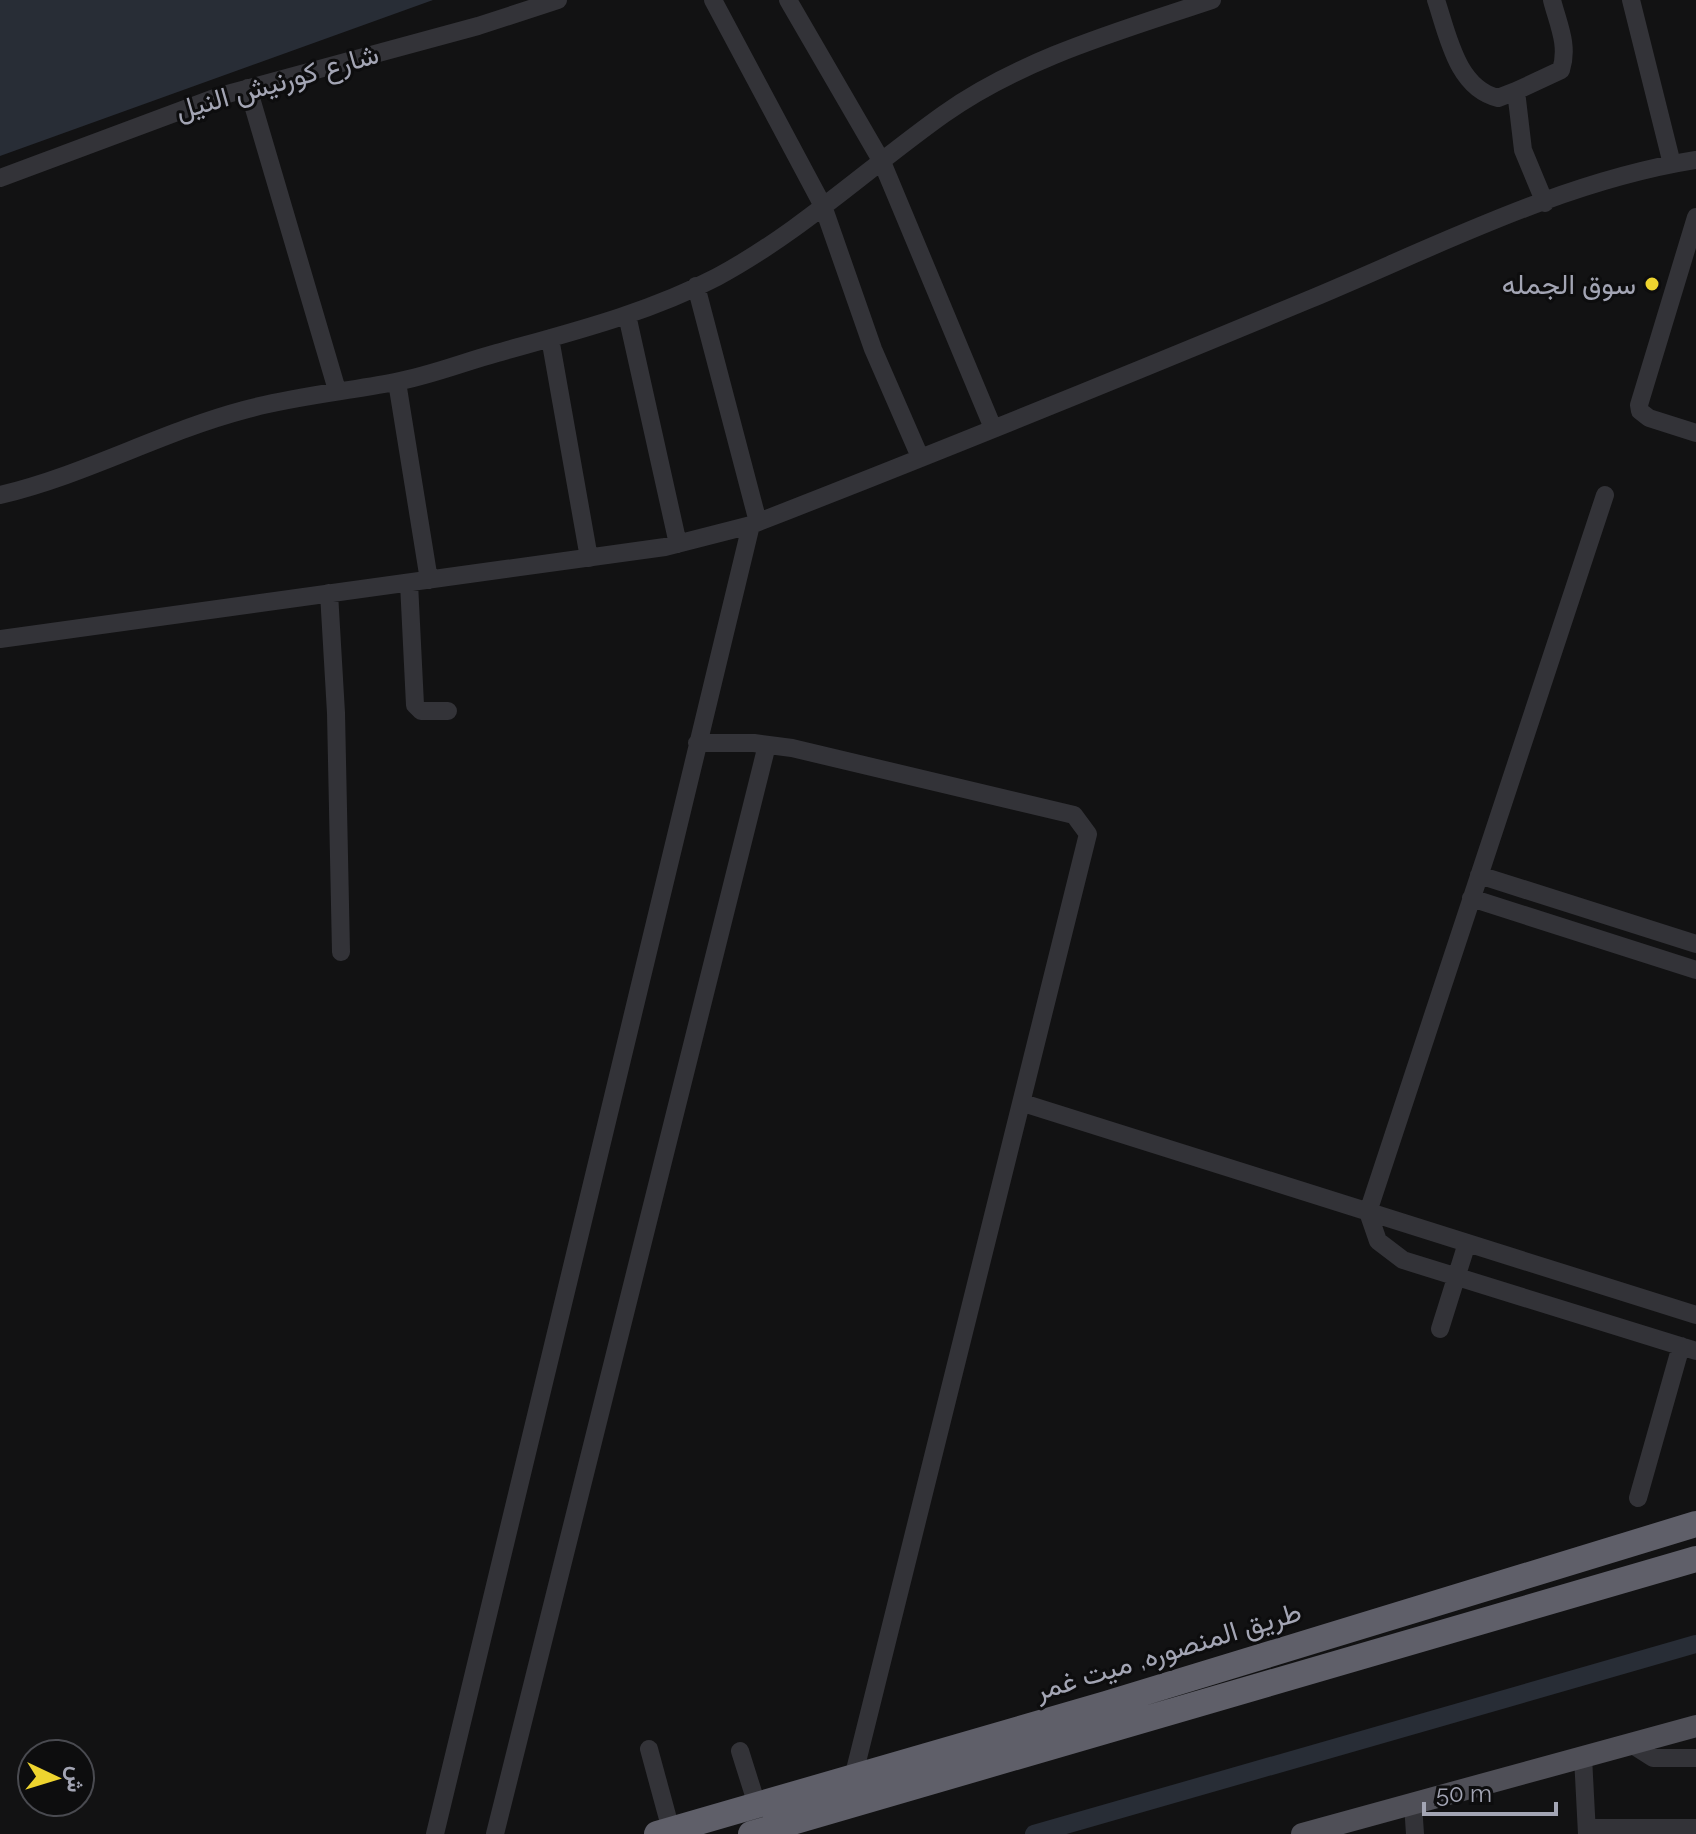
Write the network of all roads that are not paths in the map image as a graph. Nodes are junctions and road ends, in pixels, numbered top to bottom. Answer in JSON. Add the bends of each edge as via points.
{"nodes":[{"id":1,"x":558,"y":0,"type":"edge"},
{"id":2,"x":713,"y":0,"type":"edge"},
{"id":3,"x":788,"y":0,"type":"edge"},
{"id":4,"x":1212,"y":0,"type":"edge"},
{"id":5,"x":1436,"y":0,"type":"edge"},
{"id":6,"x":1552,"y":0,"type":"edge"},
{"id":7,"x":1631,"y":0,"type":"edge"},
{"id":8,"x":248,"y":88,"type":"junction"},
{"id":9,"x":1516,"y":91,"type":"junction"},
{"id":10,"x":1696,"y":160,"type":"edge"},
{"id":11,"x":882,"y":162,"type":"junction"},
{"id":12,"x":1672,"y":164,"type":"junction"},
{"id":13,"x":0,"y":178,"type":"edge"},
{"id":14,"x":1545,"y":203,"type":"junction"},
{"id":15,"x":823,"y":206,"type":"junction"},
{"id":16,"x":1696,"y":217,"type":"edge"},
{"id":17,"x":1687,"y":273,"type":"edge"},
{"id":18,"x":696,"y":286,"type":"junction"},
{"id":19,"x":627,"y":315,"type":"junction"},
{"id":20,"x":550,"y":338,"type":"junction"},
{"id":21,"x":397,"y":382,"type":"junction"},
{"id":22,"x":337,"y":390,"type":"junction"},
{"id":23,"x":993,"y":428,"type":"junction"},
{"id":24,"x":1696,"y":433,"type":"edge"},
{"id":25,"x":920,"y":457,"type":"junction"},
{"id":26,"x":0,"y":495,"type":"edge"},
{"id":27,"x":1605,"y":495,"type":"dead end"},
{"id":28,"x":754,"y":524,"type":"junction"},
{"id":29,"x":678,"y":544,"type":"junction"},
{"id":30,"x":589,"y":558,"type":"junction"},
{"id":31,"x":429,"y":580,"type":"junction"},
{"id":32,"x":409,"y":583,"type":"junction"},
{"id":33,"x":329,"y":593,"type":"junction"},
{"id":34,"x":0,"y":639,"type":"edge"},
{"id":35,"x":448,"y":711,"type":"dead end"},
{"id":36,"x":697,"y":743,"type":"junction"},
{"id":37,"x":767,"y":745,"type":"junction"},
{"id":38,"x":1479,"y":875,"type":"junction"},
{"id":39,"x":1471,"y":898,"type":"junction"},
{"id":40,"x":1696,"y":944,"type":"edge"},
{"id":41,"x":341,"y":952,"type":"dead end"},
{"id":42,"x":1696,"y":970,"type":"edge"},
{"id":43,"x":1023,"y":1103,"type":"junction"},
{"id":44,"x":1368,"y":1212,"type":"junction"},
{"id":45,"x":1467,"y":1243,"type":"junction"},
{"id":46,"x":1456,"y":1277,"type":"junction"},
{"id":47,"x":1665,"y":1305,"type":"junction"},
{"id":48,"x":1696,"y":1315,"type":"edge"},
{"id":49,"x":1440,"y":1329,"type":"dead end"},
{"id":50,"x":1655,"y":1338,"type":"junction"},
{"id":51,"x":1688,"y":1348,"type":"edge"},
{"id":52,"x":1638,"y":1498,"type":"dead end"},
{"id":53,"x":1696,"y":1524,"type":"edge"},
{"id":54,"x":1696,"y":1559,"type":"edge"},
{"id":55,"x":1696,"y":1726,"type":"edge"},
{"id":56,"x":1631,"y":1744,"type":"junction"},
{"id":57,"x":649,"y":1749,"type":"dead end"},
{"id":58,"x":740,"y":1751,"type":"dead end"},
{"id":59,"x":1583,"y":1757,"type":"junction"},
{"id":60,"x":1696,"y":1758,"type":"edge"},
{"id":61,"x":853,"y":1778,"type":"junction"},
{"id":62,"x":1413,"y":1804,"type":"junction"},
{"id":63,"x":757,"y":1805,"type":"junction"},
{"id":64,"x":1696,"y":1828,"type":"edge"},
{"id":65,"x":1587,"y":1831,"type":"edge"},
{"id":66,"x":664,"y":1832,"type":"edge"},
{"id":67,"x":435,"y":1834,"type":"edge"},
{"id":68,"x":495,"y":1834,"type":"edge"},
{"id":69,"x":751,"y":1834,"type":"edge"},
{"id":70,"x":1302,"y":1834,"type":"edge"},
{"id":71,"x":1415,"y":1834,"type":"edge"}],
"edges":[{"from":1,"to":8,"type":"street","name":"شارع كورنيش النيل"},
{"from":2,"to":15,"type":"street"},
{"from":3,"to":11,"type":"street"},
{"from":4,"to":11,"type":"street","via":[[1079,45],[989,86]]},
{"from":5,"to":9,"type":"street","via":[[1451,47],[1472,87],[1498,98]]},
{"from":6,"to":9,"type":"street","via":[[1565,47],[1561,70]]},
{"from":7,"to":12,"type":"street"},
{"from":8,"to":13,"type":"street","name":"شارع كورنيش النيل"},
{"from":8,"to":22,"type":"street"},
{"from":9,"to":14,"type":"street","via":[[1523,150]]},
{"from":10,"to":12,"type":"street"},
{"from":11,"to":15,"type":"street"},
{"from":11,"to":23,"type":"street"},
{"from":12,"to":14,"type":"street"},
{"from":14,"to":23,"type":"street"},
{"from":15,"to":18,"type":"street","via":[[764,248]]},
{"from":15,"to":25,"type":"street","via":[[873,349]]},
{"from":16,"to":17,"type":"street"},
{"from":17,"to":24,"type":"street","via":[[1639,405],[1649,418]]},
{"from":18,"to":19,"type":"street"},
{"from":18,"to":28,"type":"street"},
{"from":19,"to":20,"type":"street"},
{"from":19,"to":29,"type":"street"},
{"from":20,"to":21,"type":"street"},
{"from":20,"to":30,"type":"street"},
{"from":21,"to":22,"type":"street"},
{"from":21,"to":31,"type":"street"},
{"from":22,"to":26,"type":"street","via":[[240,411],[84,471]]},
{"from":23,"to":25,"type":"street"},
{"from":25,"to":28,"type":"street"},
{"from":27,"to":38,"type":"street"},
{"from":28,"to":29,"type":"street"},
{"from":28,"to":36,"type":"street"},
{"from":29,"to":30,"type":"street"},
{"from":30,"to":31,"type":"street"},
{"from":31,"to":32,"type":"street"},
{"from":32,"to":33,"type":"street"},
{"from":32,"to":35,"type":"street","via":[[415,705],[421,711]]},
{"from":33,"to":34,"type":"street"},
{"from":33,"to":41,"type":"street"},
{"from":36,"to":37,"type":"street"},
{"from":36,"to":67,"type":"street"},
{"from":37,"to":43,"type":"street","via":[[1081,820],[1088,843]]},
{"from":37,"to":68,"type":"street"},
{"from":38,"to":39,"type":"street"},
{"from":38,"to":40,"type":"street"},
{"from":39,"to":42,"type":"street"},
{"from":39,"to":44,"type":"street"},
{"from":43,"to":44,"type":"street"},
{"from":43,"to":61,"type":"street"},
{"from":44,"to":45,"type":"street"},
{"from":44,"to":46,"type":"street","via":[[1371,1227],[1389,1253]]},
{"from":45,"to":46,"type":"street"},
{"from":45,"to":47,"type":"street"},
{"from":46,"to":49,"type":"street"},
{"from":46,"to":50,"type":"street"},
{"from":47,"to":48,"type":"street"},
{"from":47,"to":50,"type":"street"},
{"from":50,"to":51,"type":"street"},
{"from":51,"to":52,"type":"street"},
{"from":53,"to":61,"type":"highway","name":"طريق المنصوره, ميت غمر"},
{"from":54,"to":69,"type":"highway","name":"طريق المنصوره, ميت غمر"},
{"from":55,"to":56,"type":"main road"},
{"from":56,"to":59,"type":"main road"},
{"from":56,"to":60,"type":"street","via":[[1653,1758]]},
{"from":57,"to":66,"type":"street"},
{"from":58,"to":63,"type":"street"},
{"from":59,"to":62,"type":"main road"},
{"from":59,"to":65,"type":"street"},
{"from":61,"to":63,"type":"highway","name":"طريق المنصوره, ميت غمر"},
{"from":62,"to":70,"type":"main road"},
{"from":62,"to":71,"type":"street"},
{"from":63,"to":66,"type":"highway","name":"طريق المنصوره, ميت غمر"},
{"from":64,"to":65,"type":"street"}]}
